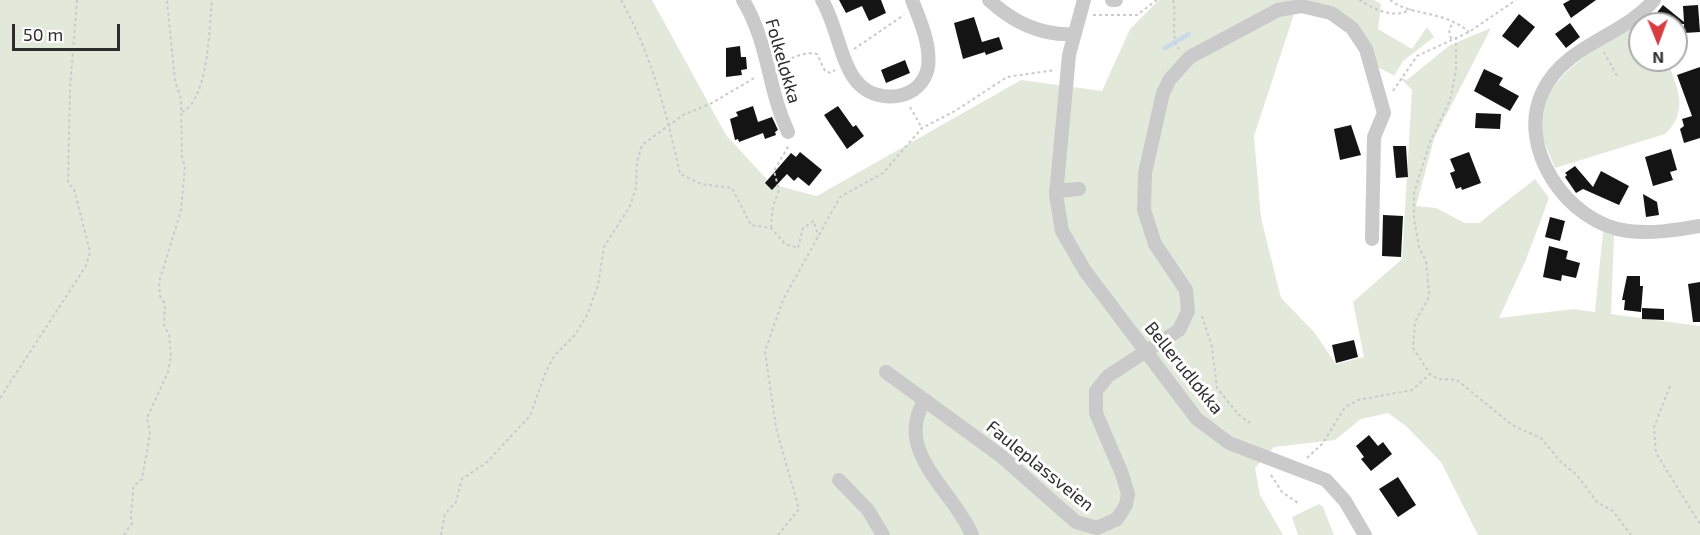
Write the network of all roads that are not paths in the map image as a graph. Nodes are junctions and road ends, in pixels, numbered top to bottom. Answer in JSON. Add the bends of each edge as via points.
{"nodes":[{"id":1,"x":743,"y":0,"type":"edge"},
{"id":2,"x":822,"y":0,"type":"edge"},
{"id":3,"x":989,"y":0,"type":"edge"},
{"id":4,"x":1084,"y":0,"type":"edge"},
{"id":5,"x":1654,"y":0,"type":"edge"},
{"id":6,"x":913,"y":2,"type":"edge"},
{"id":7,"x":1074,"y":34,"type":"junction"},
{"id":8,"x":788,"y":132,"type":"road end"},
{"id":9,"x":1079,"y":189,"type":"dead end"},
{"id":10,"x":1056,"y":191,"type":"junction"},
{"id":11,"x":1700,"y":226,"type":"edge"},
{"id":12,"x":1372,"y":239,"type":"dead end"},
{"id":13,"x":1147,"y":353,"type":"junction"},
{"id":14,"x":886,"y":372,"type":"dead end"},
{"id":15,"x":925,"y":400,"type":"junction"},
{"id":16,"x":839,"y":480,"type":"dead end"},
{"id":17,"x":884,"y":535,"type":"edge"},
{"id":18,"x":972,"y":535,"type":"edge"},
{"id":19,"x":1365,"y":535,"type":"edge"}],
"edges":[{"from":1,"to":8,"type":"street","name":"Folkeløkka","via":[[764,44],[774,101]]},
{"from":2,"to":6,"type":"street","via":[[839,38],[848,72],[878,96],[895,97],[911,92],[928,67],[926,41]]},
{"from":3,"to":7,"type":"street","via":[[1028,27],[1050,34]]},
{"from":4,"to":7,"type":"street","name":"Bellerudløkka"},
{"from":5,"to":11,"type":"street","via":[[1562,62],[1542,91],[1535,130],[1538,150],[1569,200],[1605,225],[1626,231],[1659,232]]},
{"from":7,"to":10,"type":"street","name":"Bellerudløkka"},
{"from":9,"to":10,"type":"street"},
{"from":10,"to":13,"type":"street","name":"Bellerudløkka","via":[[1062,231],[1069,244]]},
{"from":12,"to":13,"type":"street","name":"Fauleplassveien","via":[[1374,137],[1384,113],[1370,62],[1360,38],[1342,19],[1321,9],[1301,6],[1278,10],[1190,57],[1163,93],[1143,191],[1148,227],[1155,244],[1186,290],[1188,300],[1185,321],[1179,330]]},
{"from":13,"to":15,"type":"street","name":"Fauleplassveien","via":[[1104,380],[1095,396],[1096,413],[1128,494],[1121,515],[1103,527],[1089,528],[1076,522],[1001,456]]},
{"from":13,"to":19,"type":"street","name":"Bellerudløkka","via":[[1197,419],[1229,442],[1326,480],[1345,501]]},
{"from":14,"to":15,"type":"street","name":"Fauleplassveien"},
{"from":15,"to":18,"type":"street","via":[[915,423],[918,450]]},
{"from":16,"to":17,"type":"street","via":[[868,510]]}]}
